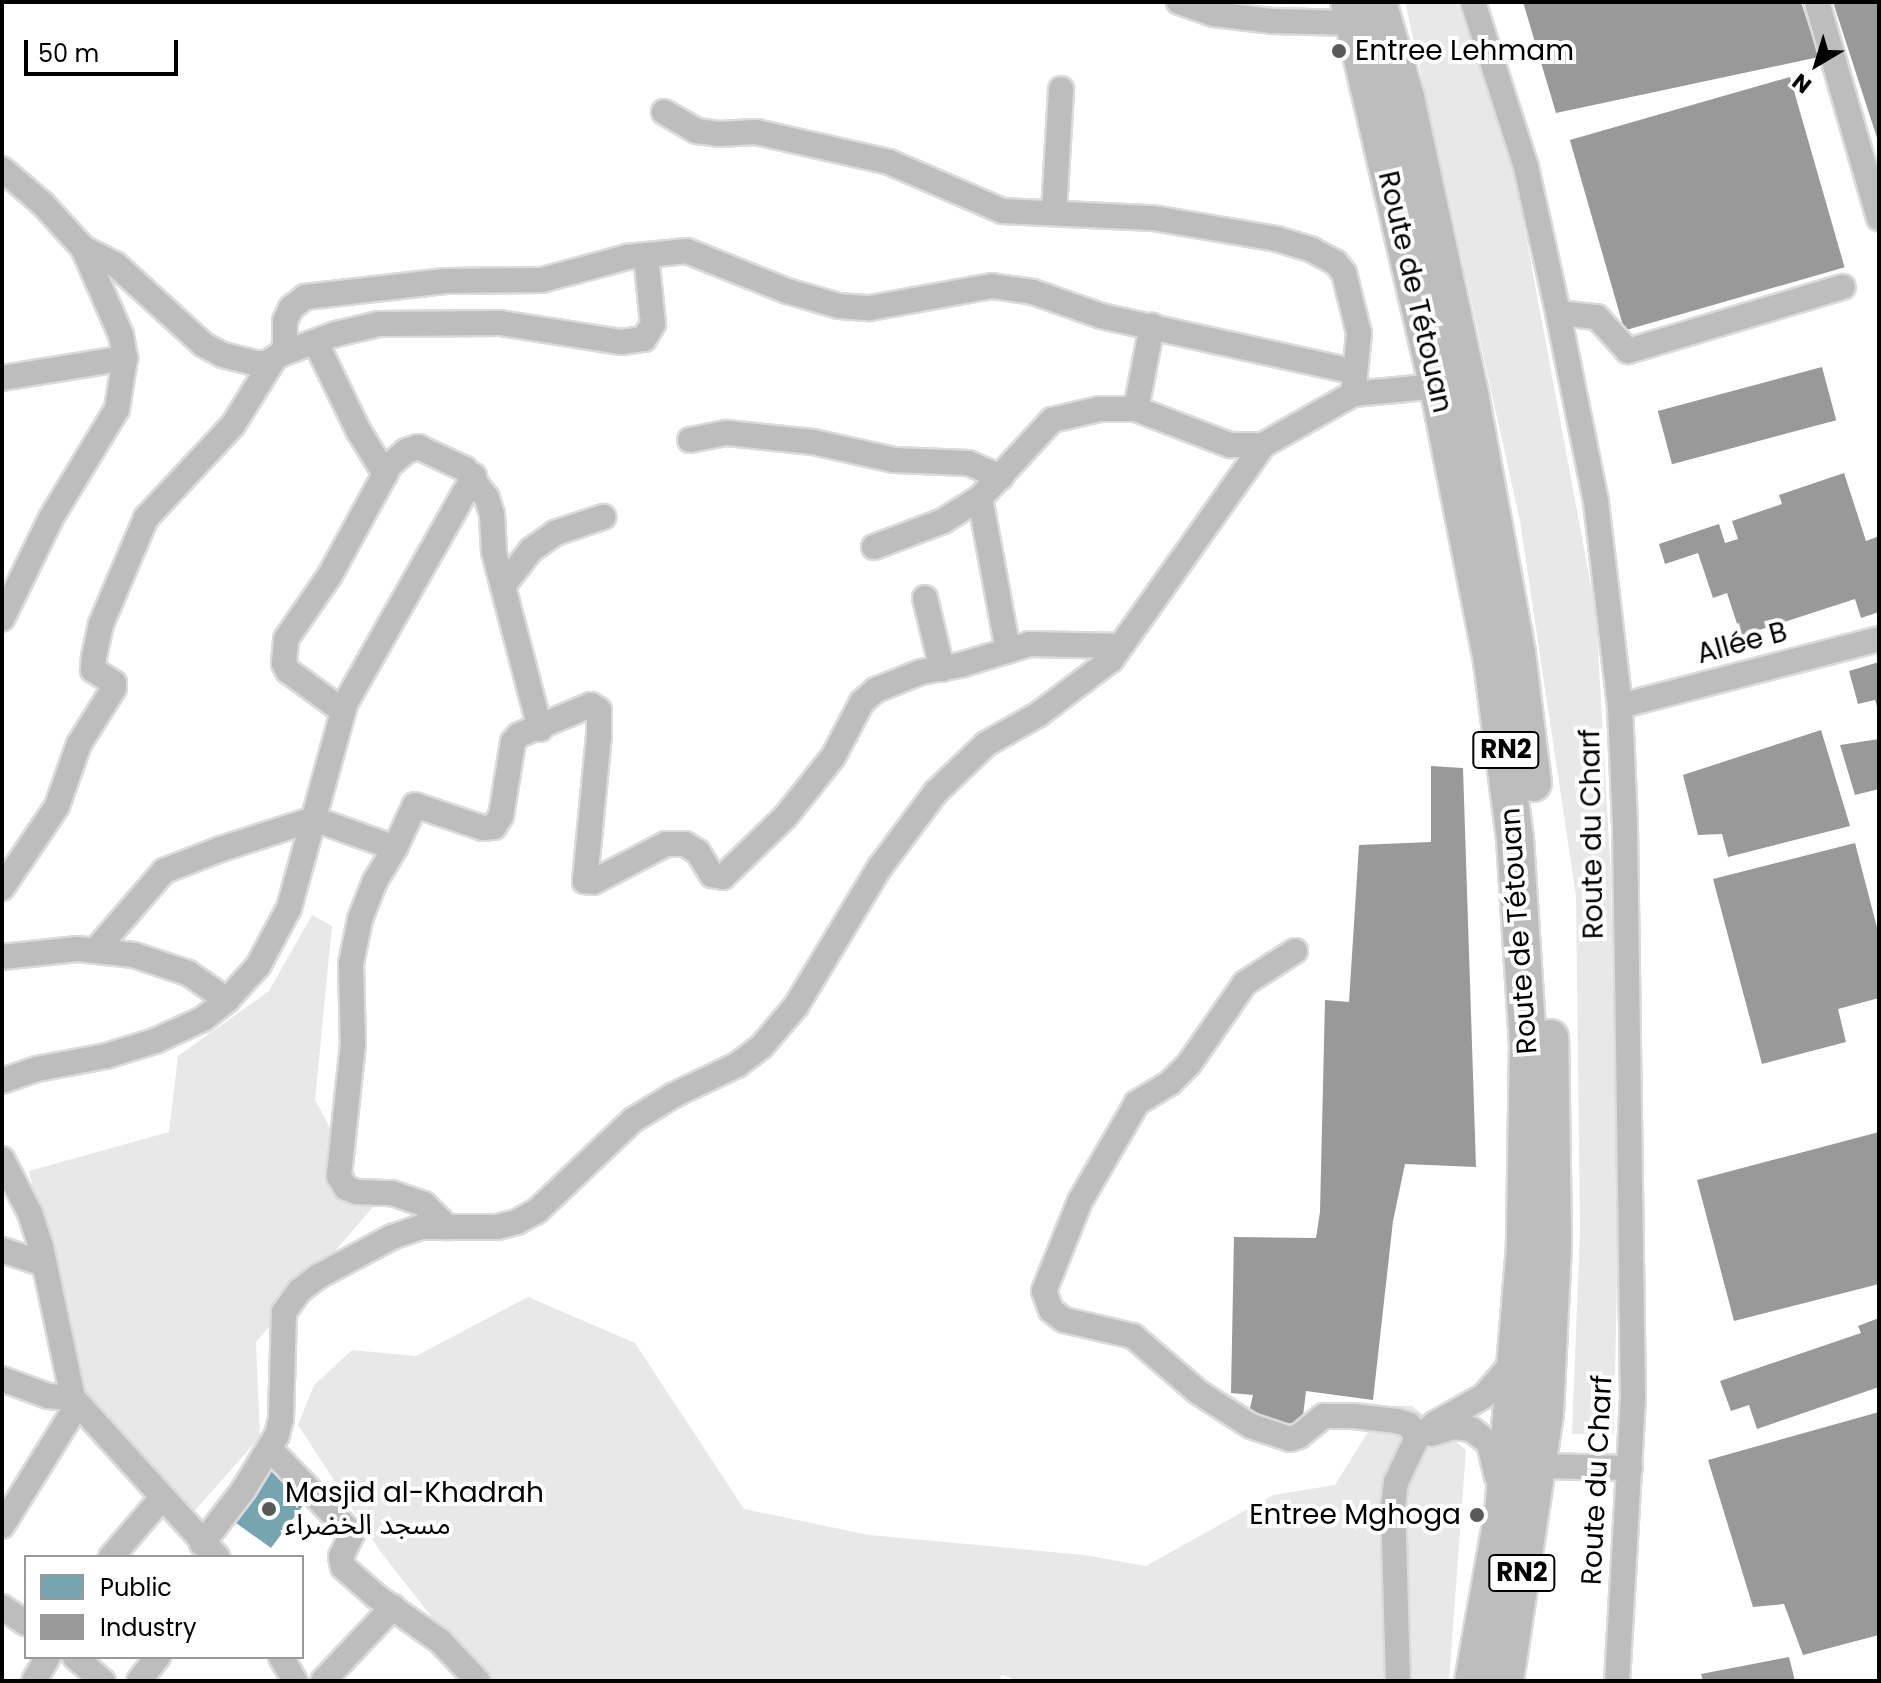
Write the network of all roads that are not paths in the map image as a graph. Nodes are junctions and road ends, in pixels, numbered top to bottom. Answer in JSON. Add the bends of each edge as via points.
{"nodes":[{"id":1,"x":1179,"y":2,"type":"edge"},
{"id":2,"x":1473,"y":2,"type":"edge"},
{"id":3,"x":1817,"y":2,"type":"edge"},
{"id":4,"x":1360,"y":9,"type":"edge"},
{"id":5,"x":1061,"y":89,"type":"dead end"},
{"id":6,"x":664,"y":112,"type":"dead end"},
{"id":7,"x":2,"y":169,"type":"edge"},
{"id":8,"x":1054,"y":212,"type":"junction"},
{"id":9,"x":1879,"y":218,"type":"edge"},
{"id":10,"x":83,"y":248,"type":"junction"},
{"id":11,"x":646,"y":255,"type":"junction"},
{"id":12,"x":1843,"y":287,"type":"dead end"},
{"id":13,"x":1558,"y":313,"type":"junction"},
{"id":14,"x":1152,"y":326,"type":"junction"},
{"id":15,"x":316,"y":343,"type":"junction"},
{"id":16,"x":278,"y":357,"type":"junction"},
{"id":17,"x":125,"y":358,"type":"junction"},
{"id":18,"x":2,"y":378,"type":"edge"},
{"id":19,"x":1354,"y":383,"type":"junction"},
{"id":20,"x":1438,"y":386,"type":"junction"},
{"id":21,"x":1136,"y":409,"type":"junction"},
{"id":22,"x":690,"y":440,"type":"dead end"},
{"id":23,"x":1263,"y":445,"type":"junction"},
{"id":24,"x":385,"y":474,"type":"junction"},
{"id":25,"x":474,"y":476,"type":"junction"},
{"id":26,"x":1001,"y":477,"type":"junction"},
{"id":27,"x":980,"y":498,"type":"junction"},
{"id":28,"x":603,"y":517,"type":"dead end"},
{"id":29,"x":874,"y":547,"type":"dead end"},
{"id":30,"x":503,"y":586,"type":"junction"},
{"id":31,"x":925,"y":598,"type":"dead end"},
{"id":32,"x":2,"y":619,"type":"edge"},
{"id":33,"x":1879,"y":639,"type":"edge"},
{"id":34,"x":1120,"y":646,"type":"junction"},
{"id":35,"x":1008,"y":650,"type":"junction"},
{"id":36,"x":942,"y":669,"type":"junction"},
{"id":37,"x":1620,"y":706,"type":"junction"},
{"id":38,"x":343,"y":711,"type":"junction"},
{"id":39,"x":540,"y":729,"type":"junction"},
{"id":40,"x":314,"y":819,"type":"junction"},
{"id":41,"x":395,"y":848,"type":"junction"},
{"id":42,"x":2,"y":888,"type":"edge"},
{"id":43,"x":95,"y":951,"type":"junction"},
{"id":44,"x":1295,"y":951,"type":"dead end"},
{"id":45,"x":2,"y":957,"type":"edge"},
{"id":46,"x":227,"y":1000,"type":"junction"},
{"id":47,"x":2,"y":1081,"type":"edge"},
{"id":48,"x":2,"y":1159,"type":"edge"},
{"id":49,"x":447,"y":1227,"type":"junction"},
{"id":50,"x":2,"y":1250,"type":"edge"},
{"id":51,"x":44,"y":1264,"type":"junction"},
{"id":52,"x":1515,"y":1360,"type":"junction"},
{"id":53,"x":2,"y":1379,"type":"edge"},
{"id":54,"x":76,"y":1401,"type":"junction"},
{"id":55,"x":1417,"y":1438,"type":"junction"},
{"id":56,"x":270,"y":1449,"type":"junction"},
{"id":57,"x":1540,"y":1466,"type":"junction"},
{"id":58,"x":1630,"y":1468,"type":"junction"},
{"id":59,"x":161,"y":1499,"type":"junction"},
{"id":60,"x":1503,"y":1513,"type":"junction"},
{"id":61,"x":2,"y":1526,"type":"edge"},
{"id":62,"x":210,"y":1550,"type":"edge"},
{"id":63,"x":113,"y":1555,"type":"edge"},
{"id":64,"x":2,"y":1607,"type":"edge"},
{"id":65,"x":393,"y":1607,"type":"junction"},
{"id":66,"x":24,"y":1622,"type":"edge"},
{"id":67,"x":47,"y":1659,"type":"edge"},
{"id":68,"x":77,"y":1659,"type":"edge"},
{"id":69,"x":156,"y":1659,"type":"edge"},
{"id":70,"x":282,"y":1659,"type":"edge"},
{"id":71,"x":34,"y":1681,"type":"edge"},
{"id":72,"x":103,"y":1681,"type":"edge"},
{"id":73,"x":139,"y":1681,"type":"edge"},
{"id":74,"x":295,"y":1681,"type":"edge"},
{"id":75,"x":323,"y":1681,"type":"edge"},
{"id":76,"x":478,"y":1681,"type":"edge"},
{"id":77,"x":1398,"y":1681,"type":"edge"},
{"id":78,"x":1473,"y":1681,"type":"edge"},
{"id":79,"x":1505,"y":1681,"type":"edge"},
{"id":80,"x":1617,"y":1681,"type":"edge"}],
"edges":[{"from":1,"to":4,"type":"street","via":[[1214,14],[1271,21]]},
{"from":2,"to":13,"type":"street","name":"Route du Charf","via":[[1526,167]]},
{"from":3,"to":9,"type":"street"},
{"from":4,"to":20,"type":"highway","name":"Route de Tétouan","number":"RN2"},
{"from":4,"to":57,"type":"highway","name":"Route de Tétouan","number":"RN2","via":[[1406,98],[1464,365],[1529,734],[1553,1090],[1553,1242]]},
{"from":5,"to":8,"type":"street"},
{"from":6,"to":8,"type":"street","via":[[697,131],[756,132],[889,162],[1002,211]]},
{"from":7,"to":10,"type":"street"},
{"from":8,"to":19,"type":"street","via":[[1153,218],[1277,239],[1322,254],[1344,273],[1359,333]]},
{"from":10,"to":16,"type":"street","via":[[139,283],[204,345],[241,362],[267,363]]},
{"from":10,"to":17,"type":"street","via":[[121,335]]},
{"from":11,"to":14,"type":"street","via":[[687,251],[839,306],[870,308],[992,286],[1033,292],[1101,316]]},
{"from":11,"to":15,"type":"street","via":[[653,324],[644,339],[633,342],[500,323],[439,322],[379,324]]},
{"from":11,"to":16,"type":"street","via":[[542,280],[445,281],[305,297],[285,321],[285,346]]},
{"from":12,"to":13,"type":"street","via":[[1628,351],[1597,317]]},
{"from":13,"to":37,"type":"street","name":"Route du Charf","via":[[1596,502]]},
{"from":14,"to":19,"type":"street"},
{"from":14,"to":21,"type":"street"},
{"from":15,"to":16,"type":"street"},
{"from":15,"to":24,"type":"street"},
{"from":16,"to":42,"type":"street","via":[[233,425],[146,518],[101,624],[94,657],[93,670],[114,688],[79,744],[57,806]]},
{"from":17,"to":18,"type":"street"},
{"from":17,"to":32,"type":"street","via":[[117,409],[51,518]]},
{"from":19,"to":20,"type":"street"},
{"from":19,"to":23,"type":"street"},
{"from":20,"to":52,"type":"highway","name":"Route de Tétouan","number":"RN2","via":[[1492,662],[1517,852],[1528,1138]]},
{"from":21,"to":23,"type":"street","via":[[1230,445]]},
{"from":21,"to":26,"type":"street","via":[[1100,409],[1052,420]]},
{"from":22,"to":26,"type":"street","via":[[727,433],[813,442],[894,460],[968,463]]},
{"from":23,"to":34,"type":"street"},
{"from":24,"to":25,"type":"street","via":[[397,457],[418,447],[450,459]]},
{"from":24,"to":38,"type":"street","via":[[330,575],[286,639],[288,671]]},
{"from":25,"to":30,"type":"street","via":[[492,514]]},
{"from":25,"to":38,"type":"street"},
{"from":26,"to":27,"type":"street"},
{"from":27,"to":29,"type":"street","via":[[943,521]]},
{"from":27,"to":35,"type":"street"},
{"from":28,"to":30,"type":"street","via":[[555,533],[531,550]]},
{"from":30,"to":39,"type":"street"},
{"from":31,"to":36,"type":"street"},
{"from":33,"to":37,"type":"street","name":"Allée B"},
{"from":34,"to":35,"type":"street","via":[[1030,644]]},
{"from":34,"to":49,"type":"street","via":[[1111,660],[1071,692],[986,744],[936,792],[880,867],[796,1006],[762,1046],[737,1065],[633,1120],[537,1211],[497,1227]]},
{"from":35,"to":36,"type":"street"},
{"from":36,"to":39,"type":"street","via":[[893,683],[862,702],[833,757],[786,816],[723,877],[712,875],[698,852],[685,844],[666,844],[597,880],[585,881],[599,710],[585,705]]},
{"from":37,"to":58,"type":"street","name":"Route du Charf","via":[[1632,1276]]},
{"from":38,"to":40,"type":"street"},
{"from":39,"to":41,"type":"street","via":[[513,742],[501,816],[494,827],[415,805]]},
{"from":40,"to":41,"type":"street"},
{"from":40,"to":43,"type":"street","via":[[164,871]]},
{"from":40,"to":46,"type":"street","via":[[289,908],[258,966]]},
{"from":41,"to":49,"type":"street","via":[[360,919],[351,964],[353,1044],[339,1176],[346,1188],[357,1192],[392,1193],[424,1204]]},
{"from":43,"to":45,"type":"street"},
{"from":43,"to":46,"type":"street","via":[[171,965]]},
{"from":44,"to":55,"type":"street","via":[[1245,983],[1189,1064],[1137,1103],[1080,1201],[1044,1291],[1051,1310],[1064,1320],[1133,1336],[1198,1392],[1251,1426],[1290,1439],[1324,1416],[1353,1416],[1409,1425]]},
{"from":46,"to":47,"type":"street","via":[[203,1019],[155,1041]]},
{"from":48,"to":51,"type":"street","via":[[30,1213]]},
{"from":49,"to":56,"type":"street","via":[[421,1227],[392,1237],[299,1291],[284,1312],[281,1419]]},
{"from":50,"to":51,"type":"street"},
{"from":51,"to":54,"type":"street"},
{"from":52,"to":55,"type":"street","via":[[1484,1396]]},
{"from":52,"to":60,"type":"highway","name":"Route de Tétouan","number":"RN2"},
{"from":53,"to":54,"type":"street"},
{"from":54,"to":59,"type":"street"},
{"from":54,"to":61,"type":"street"},
{"from":55,"to":60,"type":"street","via":[[1454,1427],[1481,1436],[1492,1450]]},
{"from":55,"to":77,"type":"street","via":[[1396,1482],[1393,1506]]},
{"from":56,"to":62,"type":"street"},
{"from":56,"to":65,"type":"street","via":[[352,1534],[341,1557],[343,1567]]},
{"from":57,"to":58,"type":"street"},
{"from":57,"to":79,"type":"highway","name":"Route de Tétouan","number":"RN2"},
{"from":58,"to":80,"type":"street","name":"Route du Charf"},
{"from":59,"to":62,"type":"street"},
{"from":59,"to":63,"type":"street"},
{"from":60,"to":78,"type":"highway","name":"Route de Tétouan","number":"RN2"},
{"from":64,"to":66,"type":"street"},
{"from":65,"to":75,"type":"street"},
{"from":65,"to":76,"type":"street","via":[[440,1641]]},
{"from":67,"to":71,"type":"street"},
{"from":68,"to":72,"type":"street"},
{"from":69,"to":73,"type":"street"},
{"from":70,"to":74,"type":"street"}]}
